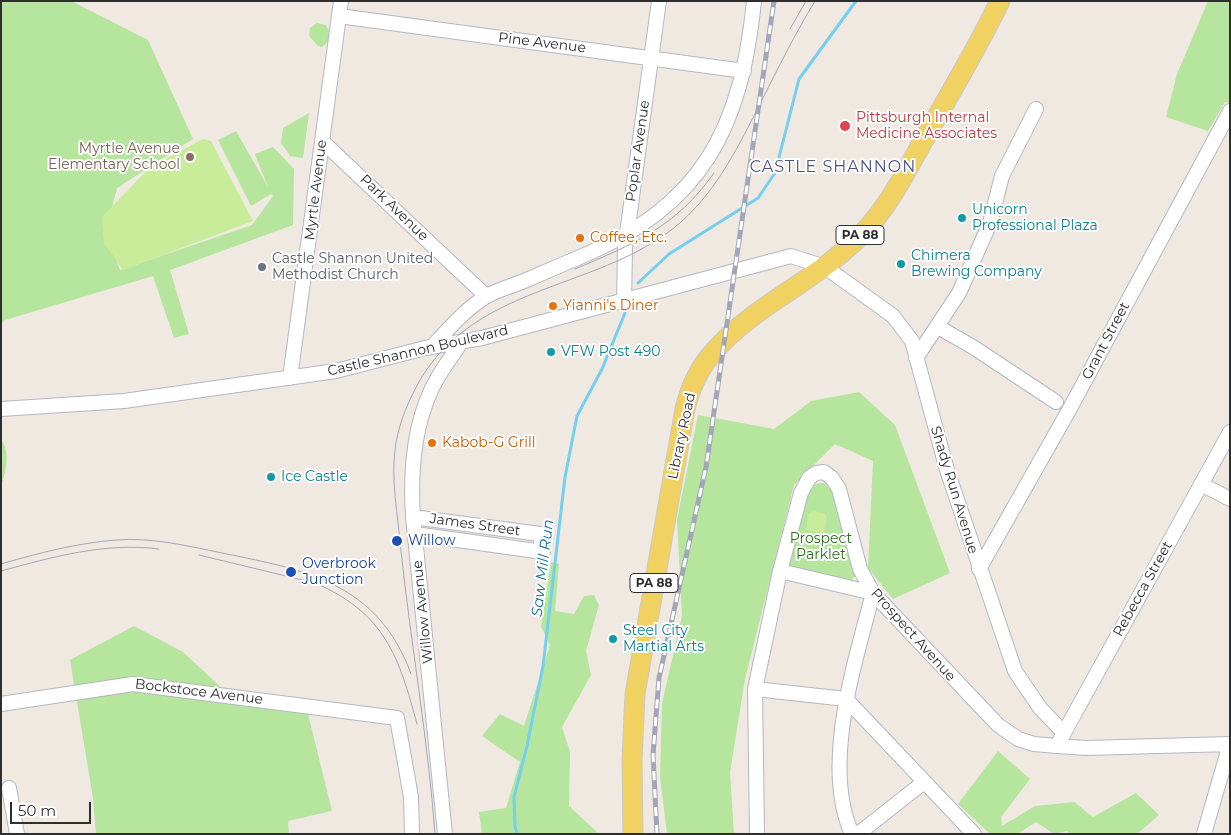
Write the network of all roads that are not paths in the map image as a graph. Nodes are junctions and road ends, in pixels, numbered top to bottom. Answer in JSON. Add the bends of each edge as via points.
{"nodes":[{"id":1,"x":341,"y":1,"type":"edge"},
{"id":2,"x":659,"y":1,"type":"edge"},
{"id":3,"x":754,"y":1,"type":"edge"},
{"id":4,"x":1000,"y":1,"type":"edge"},
{"id":5,"x":339,"y":16,"type":"junction"},
{"id":6,"x":651,"y":58,"type":"junction"},
{"id":7,"x":744,"y":71,"type":"junction"},
{"id":8,"x":1036,"y":109,"type":"dead end"},
{"id":9,"x":1229,"y":111,"type":"edge"},
{"id":10,"x":322,"y":142,"type":"junction"},
{"id":11,"x":627,"y":233,"type":"junction"},
{"id":12,"x":825,"y":267,"type":"junction"},
{"id":13,"x":486,"y":296,"type":"junction"},
{"id":14,"x":624,"y":302,"type":"junction"},
{"id":15,"x":938,"y":327,"type":"junction"},
{"id":16,"x":461,"y":342,"type":"junction"},
{"id":17,"x":434,"y":346,"type":"junction"},
{"id":18,"x":916,"y":358,"type":"junction"},
{"id":19,"x":290,"y":378,"type":"junction"},
{"id":20,"x":1056,"y":402,"type":"dead end"},
{"id":21,"x":1,"y":409,"type":"edge"},
{"id":22,"x":1230,"y":432,"type":"edge"},
{"id":23,"x":1201,"y":484,"type":"junction"},
{"id":24,"x":1230,"y":499,"type":"edge"},
{"id":25,"x":413,"y":517,"type":"junction"},
{"id":26,"x":415,"y":534,"type":"junction"},
{"id":27,"x":979,"y":569,"type":"junction"},
{"id":28,"x":780,"y":571,"type":"junction"},
{"id":29,"x":872,"y":592,"type":"junction"},
{"id":30,"x":755,"y":689,"type":"junction"},
{"id":31,"x":846,"y":699,"type":"junction"},
{"id":32,"x":1,"y":704,"type":"edge"},
{"id":33,"x":1064,"y":733,"type":"junction"},
{"id":34,"x":1230,"y":744,"type":"edge"},
{"id":35,"x":1057,"y":746,"type":"junction"},
{"id":36,"x":924,"y":782,"type":"junction"},
{"id":37,"x":9,"y":788,"type":"dead end"},
{"id":38,"x":17,"y":834,"type":"edge"},
{"id":39,"x":412,"y":834,"type":"edge"},
{"id":40,"x":445,"y":834,"type":"edge"},
{"id":41,"x":632,"y":834,"type":"edge"},
{"id":42,"x":757,"y":834,"type":"edge"},
{"id":43,"x":852,"y":834,"type":"edge"},
{"id":44,"x":858,"y":834,"type":"edge"},
{"id":45,"x":974,"y":834,"type":"edge"},
{"id":46,"x":1204,"y":834,"type":"edge"}],
"edges":[{"from":1,"to":5,"type":"street","name":"Myrtle Avenue"},
{"from":2,"to":6,"type":"street","name":"Poplar Avenue"},
{"from":3,"to":7,"type":"street"},
{"from":4,"to":12,"type":"main road","name":"Library Road","number":"PA 88","via":[[892,196],[871,224]]},
{"from":5,"to":6,"type":"street","name":"Pine Avenue"},
{"from":5,"to":10,"type":"street","name":"Myrtle Avenue"},
{"from":6,"to":7,"type":"street","name":"Pine Avenue"},
{"from":6,"to":11,"type":"street","name":"Poplar Avenue"},
{"from":7,"to":11,"type":"street","via":[[731,117],[696,176],[662,209]]},
{"from":8,"to":15,"type":"street","via":[[1002,176],[980,247],[959,293]]},
{"from":9,"to":27,"type":"street","name":"Grant Street","via":[[1068,412]]},
{"from":10,"to":13,"type":"street","name":"Park Avenue"},
{"from":10,"to":19,"type":"street","name":"Myrtle Avenue"},
{"from":11,"to":13,"type":"street","via":[[599,249]]},
{"from":11,"to":14,"type":"street","name":"Poplar Avenue"},
{"from":12,"to":14,"type":"street","name":"Castle Shannon Boulevard","via":[[791,256]]},
{"from":12,"to":18,"type":"street","name":"Shady Run Avenue","via":[[894,316],[912,341]]},
{"from":12,"to":41,"type":"main road","name":"Library Road","number":"PA 88","via":[[746,322],[721,344],[704,365],[689,393],[636,686]]},
{"from":13,"to":17,"type":"street","via":[[457,319]]},
{"from":14,"to":16,"type":"street","name":"Castle Shannon Boulevard"},
{"from":15,"to":18,"type":"street"},
{"from":15,"to":20,"type":"street"},
{"from":16,"to":17,"type":"street","name":"Castle Shannon Boulevard"},
{"from":16,"to":25,"type":"street","name":"Willow Avenue","via":[[438,378],[423,413],[414,454]]},
{"from":17,"to":19,"type":"street","name":"Castle Shannon Boulevard","via":[[336,371]]},
{"from":18,"to":27,"type":"street","name":"Shady Run Avenue"},
{"from":19,"to":21,"type":"street","name":"Castle Shannon Boulevard","via":[[124,401]]},
{"from":22,"to":23,"type":"street","name":"Rebecca Street"},
{"from":23,"to":24,"type":"street"},
{"from":23,"to":33,"type":"street","name":"Rebecca Street"},
{"from":25,"to":26,"type":"street","name":"Willow Avenue"},
{"from":25,"to":26,"type":"street","name":"James Street","via":[[540,534],[543,552]]},
{"from":26,"to":40,"type":"street","name":"Willow Avenue"},
{"from":27,"to":33,"type":"street","name":"Shady Run Avenue","via":[[1015,671],[1040,708]]},
{"from":28,"to":29,"type":"street"},
{"from":28,"to":29,"type":"street","name":"Prospect Avenue","via":[[801,493],[809,478],[824,472],[839,489],[860,569]]},
{"from":28,"to":30,"type":"street","name":"Prospect Avenue"},
{"from":29,"to":31,"type":"street"},
{"from":29,"to":35,"type":"street","name":"Prospect Avenue","via":[[998,725],[1018,739]]},
{"from":30,"to":31,"type":"street"},
{"from":30,"to":42,"type":"street","name":"Prospect Avenue"},
{"from":31,"to":36,"type":"street"},
{"from":31,"to":43,"type":"street","via":[[842,724],[841,793],[844,815]]},
{"from":32,"to":39,"type":"street","name":"Bockstoce Avenue","via":[[133,684],[398,718],[411,797]]},
{"from":33,"to":35,"type":"street","name":"Rebecca Street"},
{"from":34,"to":35,"type":"street","name":"Prospect Avenue"},
{"from":34,"to":46,"type":"street"},
{"from":36,"to":44,"type":"street"},
{"from":36,"to":45,"type":"street"},
{"from":37,"to":38,"type":"street"}]}
